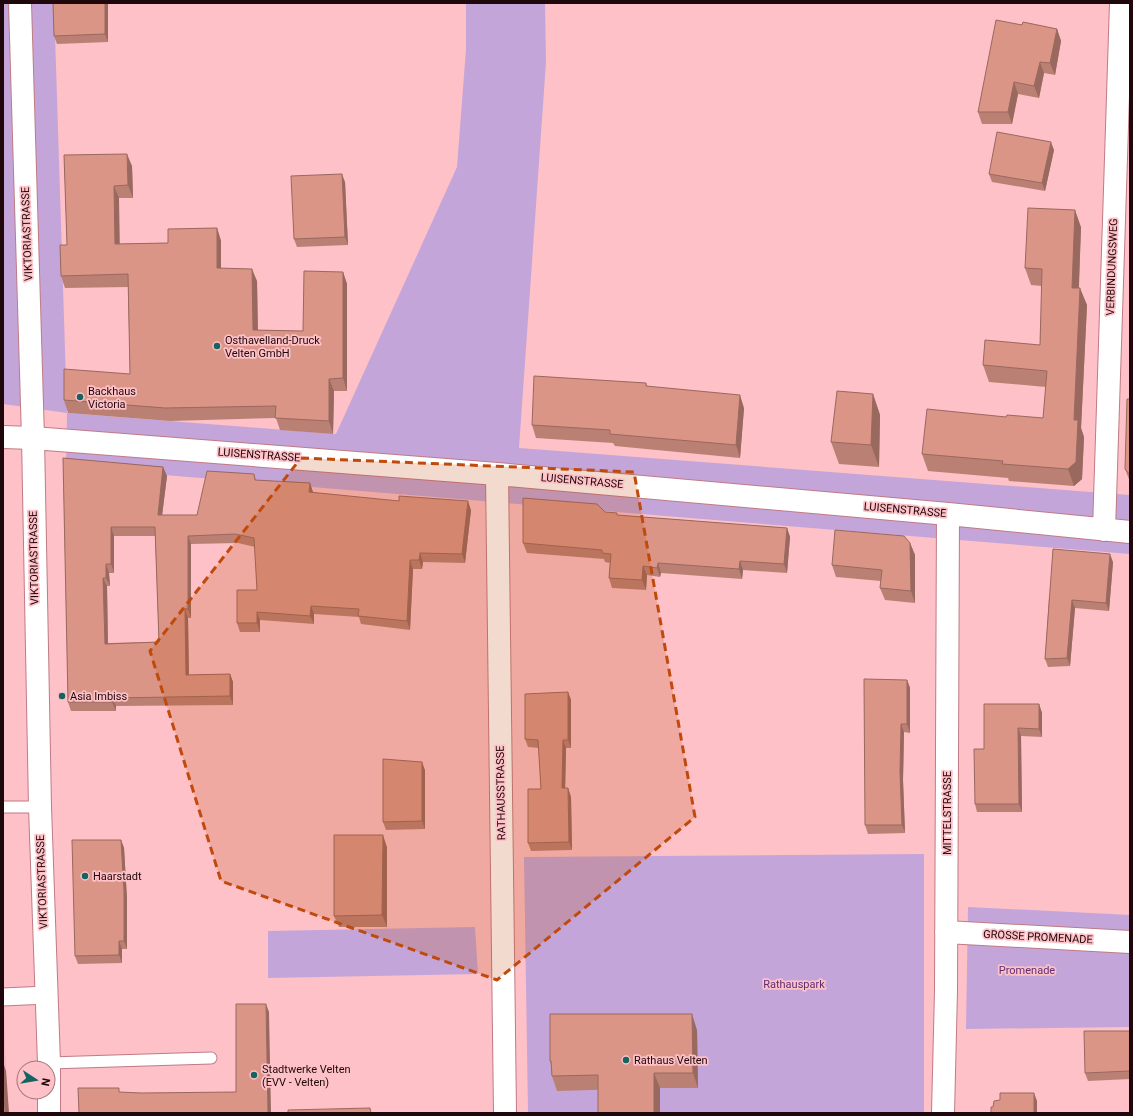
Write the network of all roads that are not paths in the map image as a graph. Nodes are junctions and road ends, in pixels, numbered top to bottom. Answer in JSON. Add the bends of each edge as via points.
{"nodes":[{"id":1,"x":20,"y":3,"type":"edge"},
{"id":2,"x":1121,"y":3,"type":"edge"},
{"id":3,"x":3,"y":437,"type":"edge"},
{"id":4,"x":33,"y":438,"type":"junction"},
{"id":5,"x":497,"y":474,"type":"junction"},
{"id":6,"x":948,"y":514,"type":"junction"},
{"id":7,"x":1104,"y":530,"type":"junction"},
{"id":8,"x":1130,"y":532,"type":"edge"},
{"id":9,"x":3,"y":807,"type":"edge"},
{"id":10,"x":40,"y":807,"type":"junction"},
{"id":11,"x":946,"y":932,"type":"junction"},
{"id":12,"x":1130,"y":942,"type":"edge"},
{"id":13,"x":47,"y":995,"type":"junction"},
{"id":14,"x":3,"y":997,"type":"edge"},
{"id":15,"x":211,"y":1058,"type":"dead end"},
{"id":16,"x":49,"y":1060,"type":"edge"},
{"id":17,"x":56,"y":1063,"type":"edge"},
{"id":18,"x":49,"y":1100,"type":"edge"},
{"id":19,"x":49,"y":1113,"type":"edge"},
{"id":20,"x":505,"y":1113,"type":"edge"},
{"id":21,"x":944,"y":1113,"type":"edge"}],
"edges":[{"from":1,"to":4,"type":"street","name":"VIKTORIASTRASSE"},
{"from":2,"to":7,"type":"street","name":"VERBINDUNGSWEG"},
{"from":3,"to":4,"type":"street","name":"LUISENSTRASSE"},
{"from":4,"to":5,"type":"street","name":"LUISENSTRASSE"},
{"from":4,"to":10,"type":"street","name":"VIKTORIASTRASSE"},
{"from":5,"to":6,"type":"street","name":"LUISENSTRASSE"},
{"from":5,"to":20,"type":"street","name":"RATHAUSSTRASSE"},
{"from":6,"to":7,"type":"street","name":"LUISENSTRASSE"},
{"from":6,"to":11,"type":"street","name":"MITTELSTRASSE"},
{"from":7,"to":8,"type":"street","name":"LUISENSTRASSE"},
{"from":9,"to":10,"type":"lane"},
{"from":10,"to":13,"type":"street","name":"VIKTORIASTRASSE"},
{"from":11,"to":12,"type":"street","name":"GROSSE PROMENADE"},
{"from":11,"to":21,"type":"street","name":"MITTELSTRASSE"},
{"from":13,"to":14,"type":"street"},
{"from":13,"to":16,"type":"street","name":"VIKTORIASTRASSE"},
{"from":15,"to":17,"type":"lane"},
{"from":18,"to":19,"type":"street","name":"VIKTORIASTRASSE"}]}
